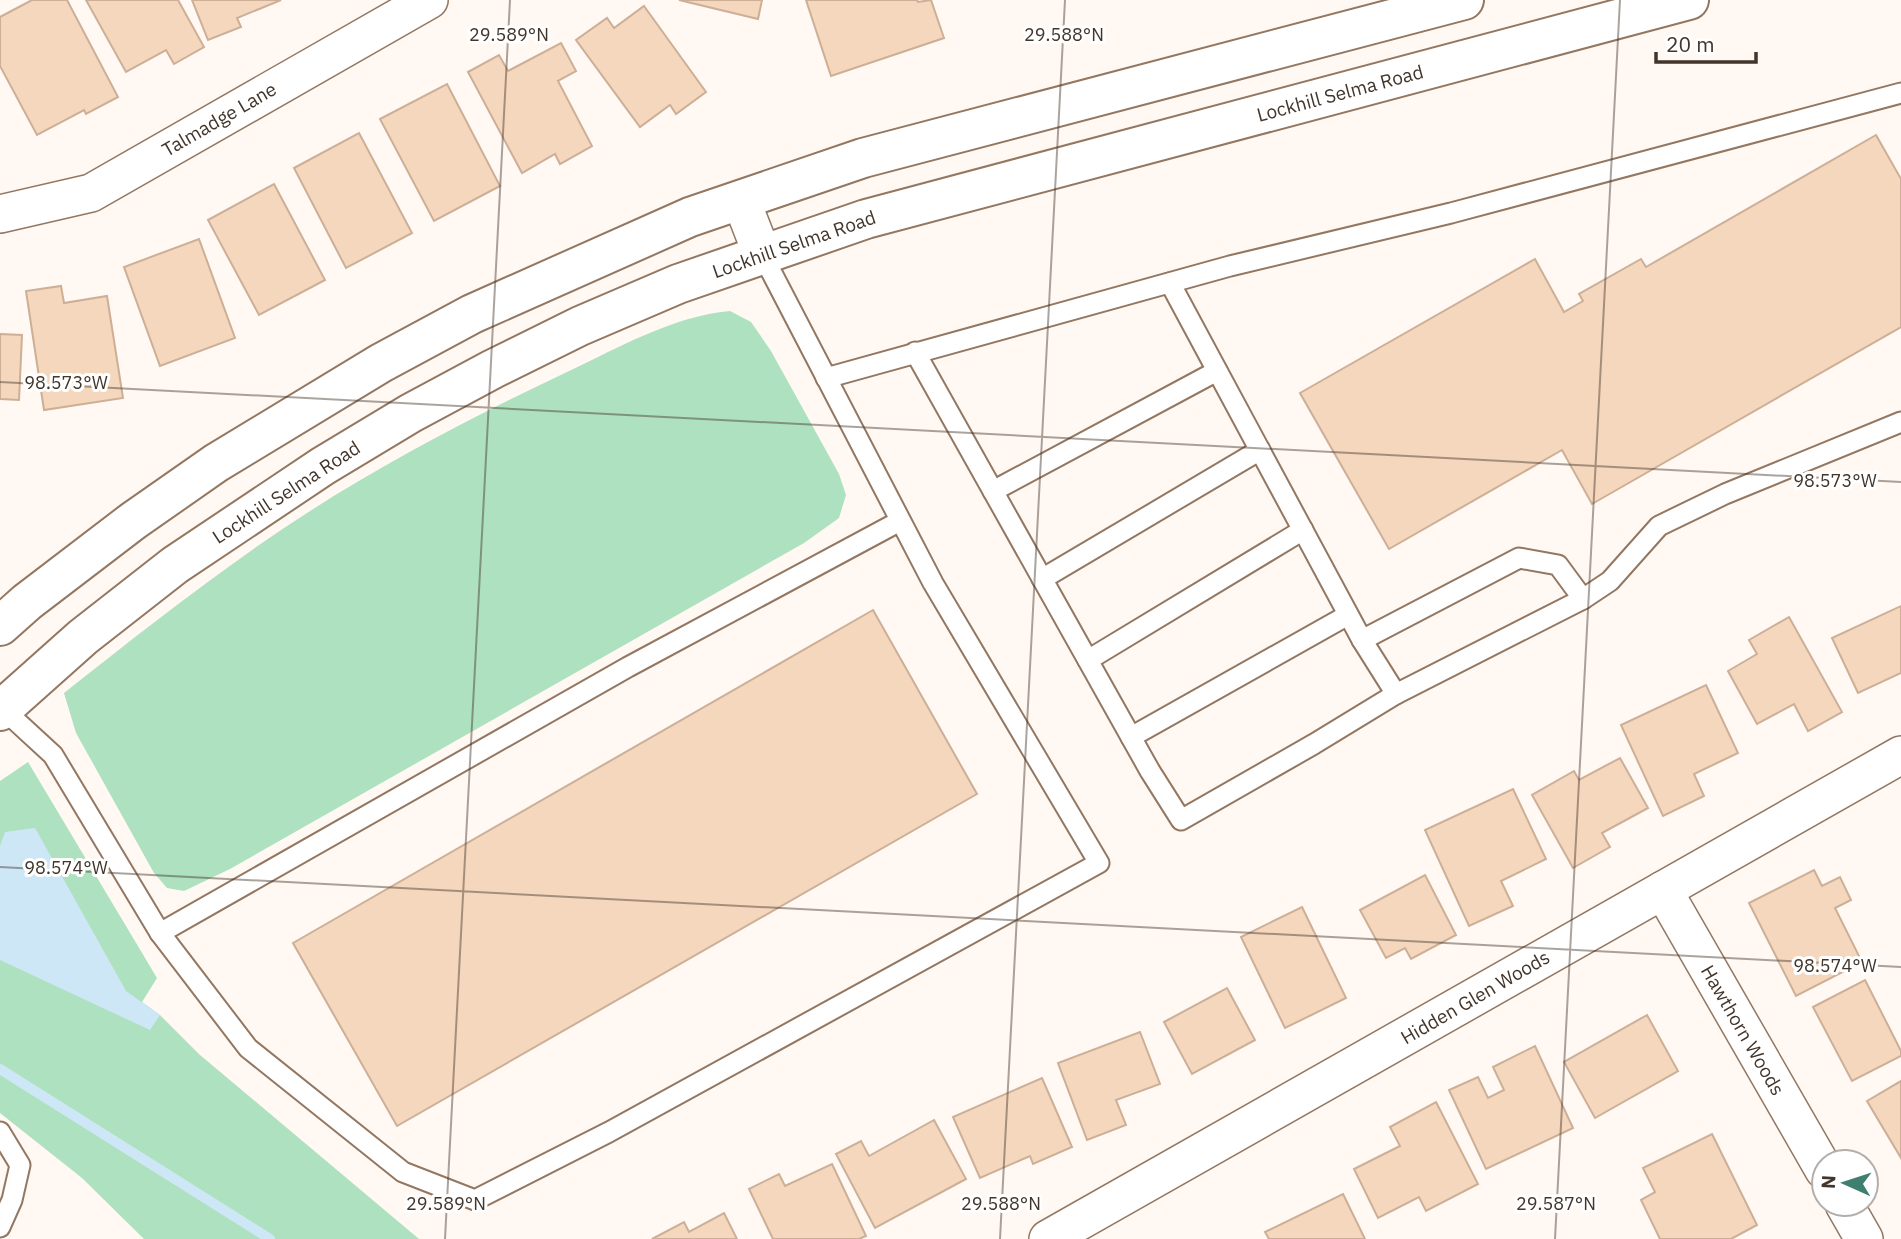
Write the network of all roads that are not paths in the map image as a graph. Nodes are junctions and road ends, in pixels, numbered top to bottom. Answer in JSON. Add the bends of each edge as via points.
{"nodes":[{"id":1,"x":429,"y":0,"type":"edge"},
{"id":2,"x":1464,"y":0,"type":"edge"},
{"id":3,"x":1689,"y":0,"type":"edge"},
{"id":4,"x":1901,"y":93,"type":"edge"},
{"id":5,"x":741,"y":200,"type":"junction"},
{"id":6,"x":0,"y":214,"type":"edge"},
{"id":7,"x":762,"y":254,"type":"junction"},
{"id":8,"x":1170,"y":283,"type":"junction"},
{"id":9,"x":915,"y":352,"type":"junction"},
{"id":10,"x":1217,"y":371,"type":"junction"},
{"id":11,"x":826,"y":378,"type":"junction"},
{"id":12,"x":1901,"y":422,"type":"edge"},
{"id":13,"x":1260,"y":450,"type":"junction"},
{"id":14,"x":993,"y":491,"type":"junction"},
{"id":15,"x":900,"y":521,"type":"junction"},
{"id":16,"x":1303,"y":530,"type":"junction"},
{"id":17,"x":1042,"y":579,"type":"junction"},
{"id":18,"x":1583,"y":599,"type":"junction"},
{"id":19,"x":1348,"y":615,"type":"junction"},
{"id":20,"x":0,"y":626,"type":"edge"},
{"id":21,"x":1362,"y":640,"type":"junction"},
{"id":22,"x":1088,"y":660,"type":"junction"},
{"id":23,"x":1396,"y":694,"type":"junction"},
{"id":24,"x":1,"y":708,"type":"edge"},
{"id":25,"x":1131,"y":737,"type":"junction"},
{"id":26,"x":1901,"y":755,"type":"edge"},
{"id":27,"x":1663,"y":890,"type":"junction"},
{"id":28,"x":160,"y":933,"type":"junction"},
{"id":29,"x":0,"y":1132,"type":"edge"},
{"id":30,"x":1811,"y":1148,"type":"edge"},
{"id":31,"x":1852,"y":1218,"type":"edge"},
{"id":32,"x":0,"y":1227,"type":"edge"},
{"id":33,"x":1048,"y":1239,"type":"edge"},
{"id":34,"x":1864,"y":1239,"type":"edge"}],
"edges":[{"from":1,"to":6,"type":"street","name":"Talmadge Lane","via":[[91,193]]},
{"from":2,"to":5,"type":"main road","via":[[863,158]]},
{"from":3,"to":7,"type":"main road","name":"Lockhill Selma Road","via":[[866,219]]},
{"from":4,"to":8,"type":"lane","via":[[1451,214]]},
{"from":5,"to":7,"type":"street"},
{"from":5,"to":20,"type":"main road","via":[[566,270],[381,363],[216,463],[133,521]]},
{"from":7,"to":11,"type":"lane"},
{"from":7,"to":24,"type":"main road","name":"Lockhill Selma Road","via":[[580,326],[400,420],[175,565]]},
{"from":8,"to":9,"type":"lane"},
{"from":8,"to":10,"type":"lane"},
{"from":9,"to":11,"type":"lane"},
{"from":9,"to":14,"type":"lane"},
{"from":10,"to":13,"type":"lane"},
{"from":10,"to":14,"type":"lane"},
{"from":11,"to":15,"type":"lane"},
{"from":12,"to":18,"type":"lane","via":[[1659,526],[1610,581]]},
{"from":13,"to":16,"type":"lane"},
{"from":13,"to":17,"type":"lane"},
{"from":14,"to":17,"type":"lane"},
{"from":15,"to":28,"type":"lane","via":[[628,667]]},
{"from":15,"to":28,"type":"lane","via":[[1099,863],[609,1132],[475,1200],[403,1172],[248,1048]]},
{"from":16,"to":19,"type":"lane"},
{"from":16,"to":22,"type":"lane"},
{"from":17,"to":22,"type":"lane"},
{"from":18,"to":21,"type":"lane","via":[[1558,565],[1519,558]]},
{"from":18,"to":23,"type":"lane"},
{"from":19,"to":21,"type":"lane"},
{"from":19,"to":25,"type":"lane"},
{"from":21,"to":23,"type":"lane"},
{"from":22,"to":25,"type":"lane"},
{"from":23,"to":25,"type":"lane","via":[[1181,820]]},
{"from":24,"to":28,"type":"lane","via":[[53,755]]},
{"from":26,"to":27,"type":"street","name":"Hidden Glen Woods"},
{"from":27,"to":30,"type":"street","name":"Hawthorn Woods"},
{"from":27,"to":33,"type":"street","name":"Hidden Glen Woods"},
{"from":29,"to":32,"type":"lane","via":[[20,1165]]},
{"from":31,"to":34,"type":"street"}]}
